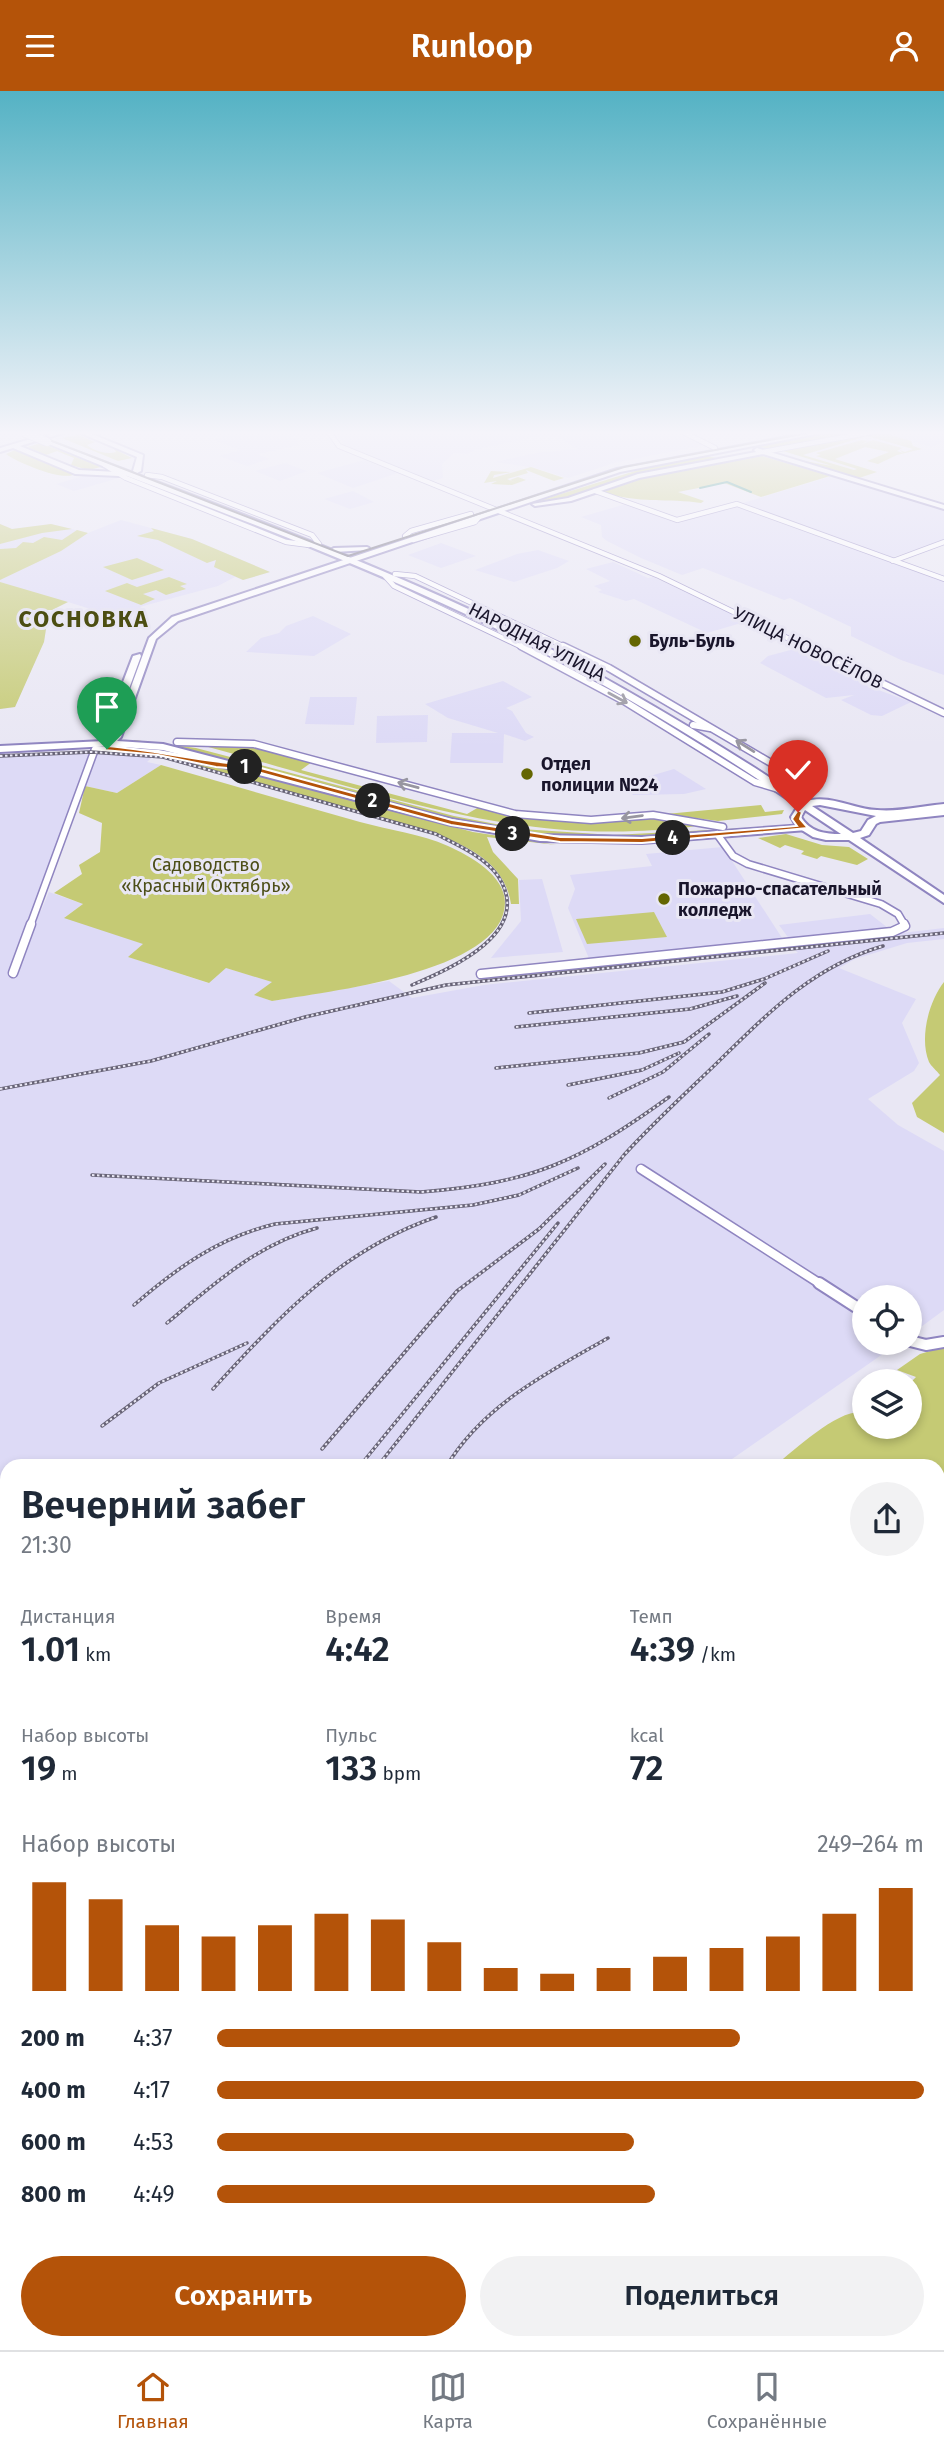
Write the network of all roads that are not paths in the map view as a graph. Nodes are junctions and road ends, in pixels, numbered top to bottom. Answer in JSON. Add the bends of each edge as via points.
{"nodes":[{"id":1,"x":272,"y":537,"type":"edge"},
{"id":2,"x":289,"y":537,"type":"edge"},
{"id":3,"x":303,"y":537,"type":"edge"},
{"id":4,"x":564,"y":537,"type":"edge"},
{"id":5,"x":828,"y":537,"type":"edge"},
{"id":6,"x":408,"y":538,"type":"joint"},
{"id":7,"x":944,"y":542,"type":"edge"},
{"id":8,"x":309,"y":545,"type":"junction"},
{"id":9,"x":367,"y":549,"type":"junction"},
{"id":10,"x":330,"y":551,"type":"junction"},
{"id":11,"x":376,"y":552,"type":"junction"},
{"id":12,"x":348,"y":558,"type":"junction"},
{"id":13,"x":893,"y":561,"type":"junction"},
{"id":14,"x":324,"y":566,"type":"junction"},
{"id":15,"x":369,"y":566,"type":"junction"},
{"id":16,"x":390,"y":575,"type":"junction"},
{"id":17,"x":944,"y":579,"type":"edge"},
{"id":18,"x":944,"y":713,"type":"edge"},
{"id":19,"x":693,"y":725,"type":"junction"},
{"id":20,"x":718,"y":729,"type":"junction"},
{"id":21,"x":117,"y":737,"type":"junction"},
{"id":22,"x":108,"y":740,"type":"junction"},
{"id":23,"x":177,"y":742,"type":"junction"},
{"id":24,"x":0,"y":743,"type":"edge"},
{"id":25,"x":0,"y":749,"type":"edge"},
{"id":26,"x":217,"y":759,"type":"junction"},
{"id":27,"x":207,"y":763,"type":"junction"},
{"id":28,"x":250,"y":767,"type":"junction"},
{"id":29,"x":789,"y":790,"type":"junction"},
{"id":30,"x":811,"y":805,"type":"junction"},
{"id":31,"x":944,"y":810,"type":"edge"},
{"id":32,"x":864,"y":812,"type":"junction"},
{"id":33,"x":872,"y":822,"type":"junction"},
{"id":34,"x":800,"y":824,"type":"junction"},
{"id":35,"x":720,"y":830,"type":"junction"},
{"id":36,"x":856,"y":836,"type":"junction"},
{"id":37,"x":944,"y":890,"type":"edge"},
{"id":38,"x":944,"y":900,"type":"edge"},
{"id":39,"x":13,"y":973,"type":"dead end"},
{"id":40,"x":481,"y":974,"type":"dead end"},
{"id":41,"x":641,"y":1169,"type":"dead end"},
{"id":42,"x":852,"y":1304,"type":"edge"},
{"id":43,"x":944,"y":1342,"type":"edge"},
{"id":44,"x":922,"y":1344,"type":"edge"}],
"edges":[{"from":1,"to":8,"type":"street"},
{"from":2,"to":8,"type":"main road","name":"НАРОДНАЯ УЛИЦА"},
{"from":3,"to":10,"type":"main road","name":"НАРОДНАЯ УЛИЦА"},
{"from":4,"to":18,"type":"street","name":"УЛИЦА НОВОСЁЛОВ","via":[[659,576]]},
{"from":5,"to":13,"type":"street"},
{"from":6,"to":9,"type":"main road"},
{"from":6,"to":11,"type":"main road"},
{"from":7,"to":13,"type":"street"},
{"from":8,"to":10,"type":"main road","name":"НАРОДНАЯ УЛИЦА"},
{"from":9,"to":10,"type":"main road"},
{"from":9,"to":12,"type":"main road"},
{"from":10,"to":12,"type":"main road","name":"НАРОДНАЯ УЛИЦА"},
{"from":10,"to":14,"type":"main road"},
{"from":11,"to":12,"type":"main road"},
{"from":11,"to":15,"type":"main road"},
{"from":12,"to":14,"type":"main road"},
{"from":12,"to":15,"type":"main road","name":"НАРОДНАЯ УЛИЦА"},
{"from":13,"to":17,"type":"street"},
{"from":14,"to":15,"type":"main road"},
{"from":14,"to":21,"type":"main road","via":[[181,616],[159,629]]},
{"from":14,"to":22,"type":"main road","via":[[157,624],[144,637]]},
{"from":15,"to":16,"type":"main road","name":"НАРОДНАЯ УЛИЦА"},
{"from":16,"to":19,"type":"main road","name":"НАРОДНАЯ УЛИЦА","via":[[549,645]]},
{"from":16,"to":20,"type":"street","via":[[415,576],[509,618]]},
{"from":16,"to":29,"type":"main road","name":"НАРОДНАЯ УЛИЦА","one_way":true,"via":[[571,663]]},
{"from":19,"to":20,"type":"street"},
{"from":19,"to":29,"type":"main road","name":"НАРОДНАЯ УЛИЦА"},
{"from":29,"to":20,"type":"street","one_way":true,"via":[[788,773]]},
{"from":21,"to":22,"type":"main road"},
{"from":21,"to":23,"type":"main road"},
{"from":22,"to":24,"type":"main road"},
{"from":22,"to":25,"type":"main road"},
{"from":22,"to":26,"type":"main road"},
{"from":23,"to":35,"type":"main road","via":[[512,826],[610,833]]},
{"from":35,"to":23,"type":"street","one_way":true,"via":[[653,815],[591,820],[515,814],[254,744]]},
{"from":26,"to":27,"type":"street"},
{"from":26,"to":28,"type":"main road"},
{"from":27,"to":28,"type":"street"},
{"from":27,"to":39,"type":"street","via":[[158,753],[95,749]]},
{"from":28,"to":35,"type":"main road","via":[[451,822],[516,835],[611,841]]},
{"from":29,"to":30,"type":"main road","name":"НАРОДНАЯ УЛИЦА"},
{"from":30,"to":32,"type":"main road","via":[[839,803]]},
{"from":30,"to":34,"type":"main road","via":[[798,812]]},
{"from":30,"to":36,"type":"main road","name":"НАРОДНАЯ УЛИЦА"},
{"from":31,"to":32,"type":"main road"},
{"from":31,"to":33,"type":"main road"},
{"from":32,"to":33,"type":"main road"},
{"from":33,"to":36,"type":"main road"},
{"from":34,"to":35,"type":"main road"},
{"from":34,"to":36,"type":"main road","via":[[825,836]]},
{"from":35,"to":40,"type":"street","via":[[740,859],[865,898],[900,916],[905,926],[892,932]]},
{"from":36,"to":37,"type":"main road"},
{"from":36,"to":38,"type":"main road"},
{"from":41,"to":42,"type":"street"},
{"from":43,"to":44,"type":"street"}]}
